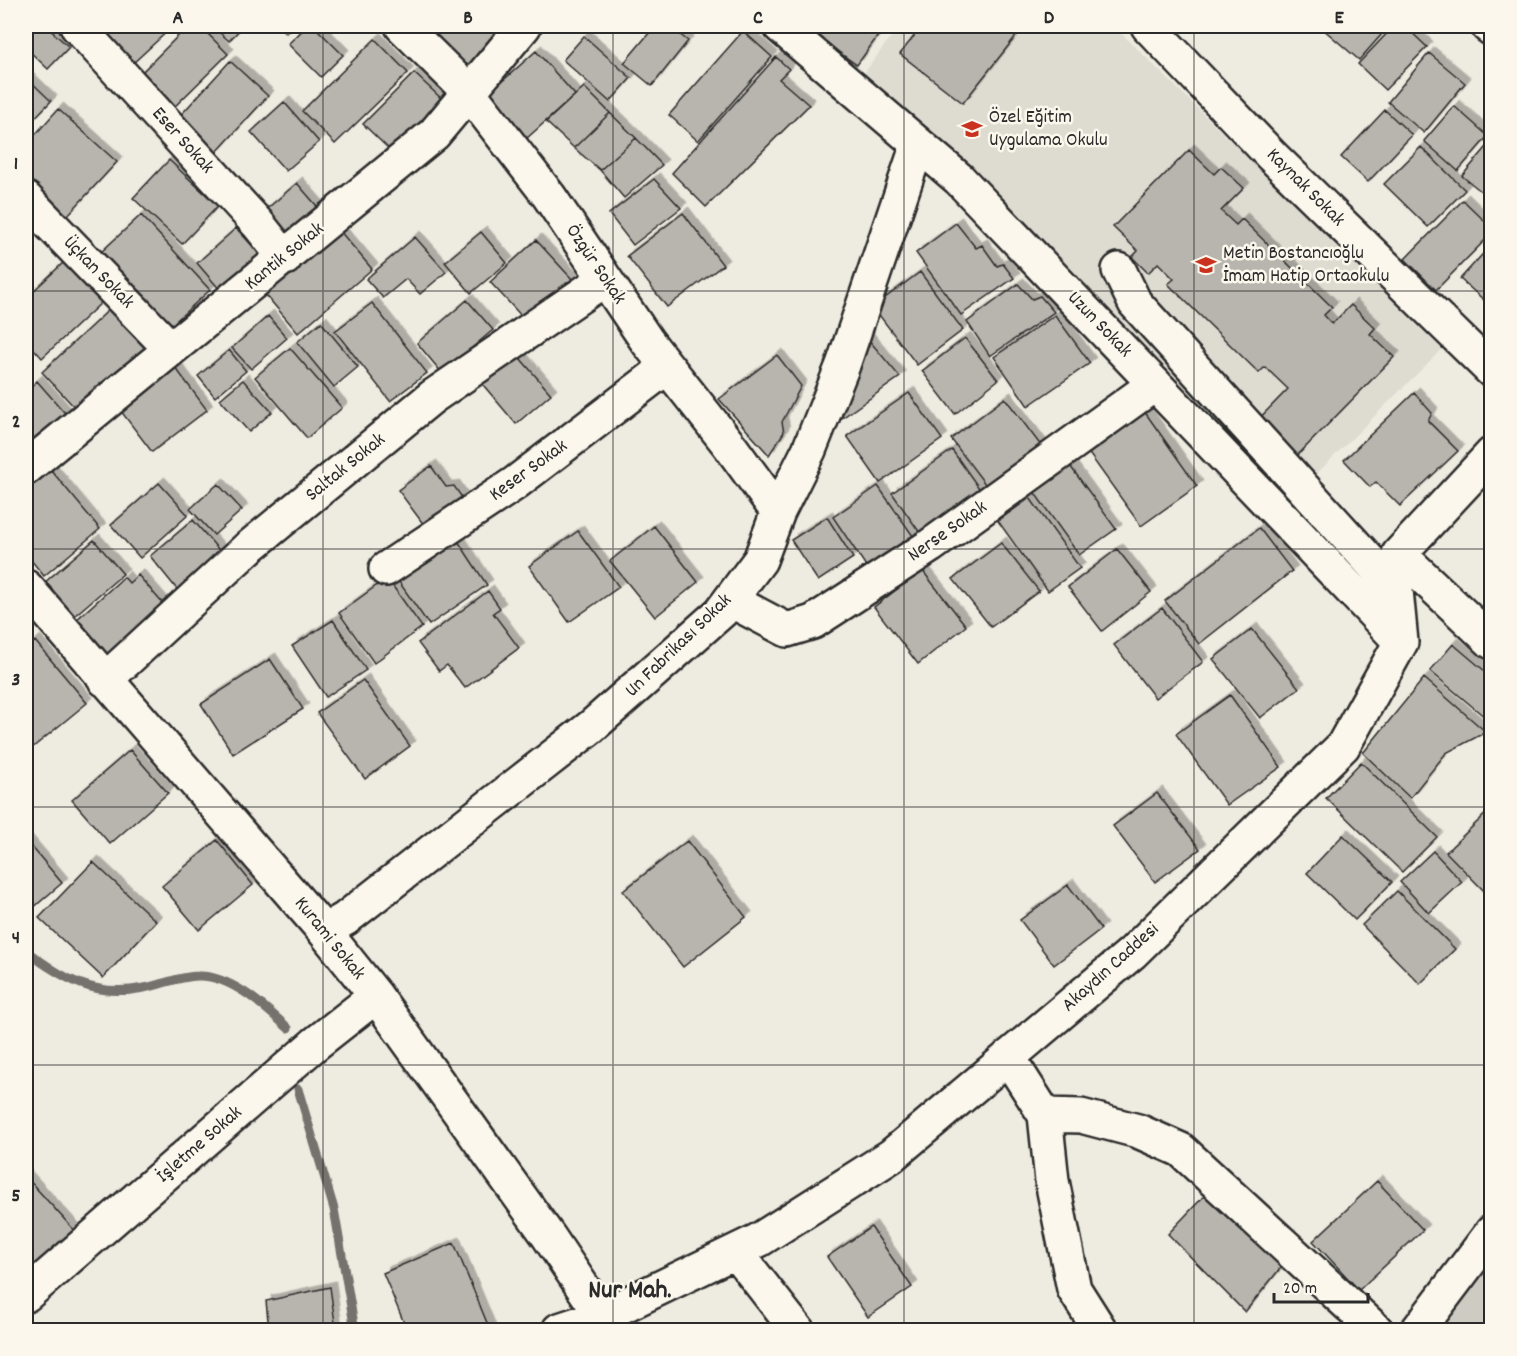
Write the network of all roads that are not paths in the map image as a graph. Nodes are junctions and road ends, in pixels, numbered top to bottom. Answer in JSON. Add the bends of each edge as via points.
{"nodes":[{"id":1,"x":77,"y":26,"type":"edge"},
{"id":2,"x":402,"y":26,"type":"edge"},
{"id":3,"x":524,"y":26,"type":"edge"},
{"id":4,"x":780,"y":26,"type":"edge"},
{"id":5,"x":1148,"y":26,"type":"edge"},
{"id":6,"x":1488,"y":26,"type":"edge"},
{"id":7,"x":1491,"y":29,"type":"edge"},
{"id":8,"x":468,"y":91,"type":"junction"},
{"id":9,"x":918,"y":144,"type":"junction"},
{"id":10,"x":26,"y":199,"type":"edge"},
{"id":11,"x":285,"y":258,"type":"junction"},
{"id":12,"x":1119,"y":270,"type":"dead end"},
{"id":13,"x":605,"y":279,"type":"junction"},
{"id":14,"x":170,"y":348,"type":"junction"},
{"id":15,"x":667,"y":367,"type":"junction"},
{"id":16,"x":1491,"y":371,"type":"edge"},
{"id":17,"x":1155,"y":384,"type":"junction"},
{"id":18,"x":1491,"y":454,"type":"edge"},
{"id":19,"x":26,"y":468,"type":"edge"},
{"id":20,"x":778,"y":512,"type":"junction"},
{"id":21,"x":1398,"y":554,"type":"junction"},
{"id":22,"x":386,"y":569,"type":"dead end"},
{"id":23,"x":26,"y":587,"type":"edge"},
{"id":24,"x":1396,"y":590,"type":"junction"},
{"id":25,"x":730,"y":600,"type":"junction"},
{"id":26,"x":1401,"y":642,"type":"junction"},
{"id":27,"x":1491,"y":642,"type":"edge"},
{"id":28,"x":105,"y":680,"type":"junction"},
{"id":29,"x":324,"y":931,"type":"junction"},
{"id":30,"x":376,"y":996,"type":"junction"},
{"id":31,"x":1008,"y":1057,"type":"junction"},
{"id":32,"x":1045,"y":1115,"type":"junction"},
{"id":33,"x":1491,"y":1232,"type":"edge"},
{"id":34,"x":736,"y":1252,"type":"junction"},
{"id":35,"x":26,"y":1295,"type":"edge"},
{"id":36,"x":602,"y":1317,"type":"junction"},
{"id":37,"x":559,"y":1330,"type":"edge"},
{"id":38,"x":797,"y":1330,"type":"edge"},
{"id":39,"x":1100,"y":1330,"type":"edge"},
{"id":40,"x":1376,"y":1330,"type":"edge"},
{"id":41,"x":1418,"y":1330,"type":"edge"}],
"edges":[{"from":1,"to":11,"type":"street","name":"Eser Sokak"},
{"from":2,"to":8,"type":"street","name":"Özgür Sokak"},
{"from":3,"to":8,"type":"street","name":"Kantik Sokak"},
{"from":4,"to":9,"type":"street","name":"Uzun Sokak"},
{"from":5,"to":16,"type":"street","name":"Kaynak Sokak","via":[[1272,156]]},
{"from":6,"to":7,"type":"street"},
{"from":8,"to":11,"type":"street","name":"Kantik Sokak","via":[[434,134]]},
{"from":8,"to":13,"type":"street","name":"Özgür Sokak","via":[[549,196]]},
{"from":9,"to":17,"type":"street","name":"Uzun Sokak","via":[[959,179]]},
{"from":9,"to":20,"type":"street","name":"Un Fabrikası Sokak","via":[[843,365],[809,450]]},
{"from":10,"to":14,"type":"street","name":"Üçkan Sokak"},
{"from":11,"to":14,"type":"street","name":"Kantik Sokak"},
{"from":12,"to":24,"type":"street","via":[[1135,303]]},
{"from":13,"to":15,"type":"street","name":"Özgür Sokak"},
{"from":13,"to":28,"type":"street","name":"Saltak Sokak","via":[[432,397],[248,549]]},
{"from":14,"to":19,"type":"street","name":"Kantik Sokak"},
{"from":15,"to":20,"type":"street","name":"Özgür Sokak"},
{"from":15,"to":22,"type":"street","name":"Keser Sokak","via":[[514,484]]},
{"from":17,"to":25,"type":"street","name":"Nerse Sokak","via":[[930,546],[813,622],[787,630]]},
{"from":17,"to":26,"type":"street","name":"Uzun Sokak"},
{"from":18,"to":21,"type":"street"},
{"from":20,"to":25,"type":"street","name":"Un Fabrikası Sokak","via":[[760,560]]},
{"from":21,"to":24,"type":"street"},
{"from":21,"to":27,"type":"street"},
{"from":23,"to":28,"type":"street","name":"Kurami Sokak"},
{"from":24,"to":26,"type":"street"},
{"from":25,"to":29,"type":"street","name":"Un Fabrikası Sokak","via":[[591,727],[345,919]]},
{"from":26,"to":31,"type":"street","name":"Akaydın Caddesi","via":[[1343,746],[1132,953]]},
{"from":28,"to":29,"type":"street","name":"Kurami Sokak"},
{"from":29,"to":30,"type":"street","name":"Kurami Sokak"},
{"from":30,"to":35,"type":"street","name":"İşletme Sokak","via":[[315,1044]]},
{"from":30,"to":36,"type":"street","name":"Kurami Sokak"},
{"from":31,"to":32,"type":"street"},
{"from":31,"to":34,"type":"street","name":"Akaydın Caddesi","via":[[891,1155]]},
{"from":32,"to":39,"type":"street","via":[[1052,1181],[1074,1288]]},
{"from":32,"to":40,"type":"street","via":[[1092,1119],[1138,1131],[1181,1150]]},
{"from":33,"to":41,"type":"street"},
{"from":34,"to":36,"type":"street","name":"Akaydın Caddesi"},
{"from":34,"to":38,"type":"street"},
{"from":36,"to":37,"type":"street","name":"Akaydın Caddesi"}]}
